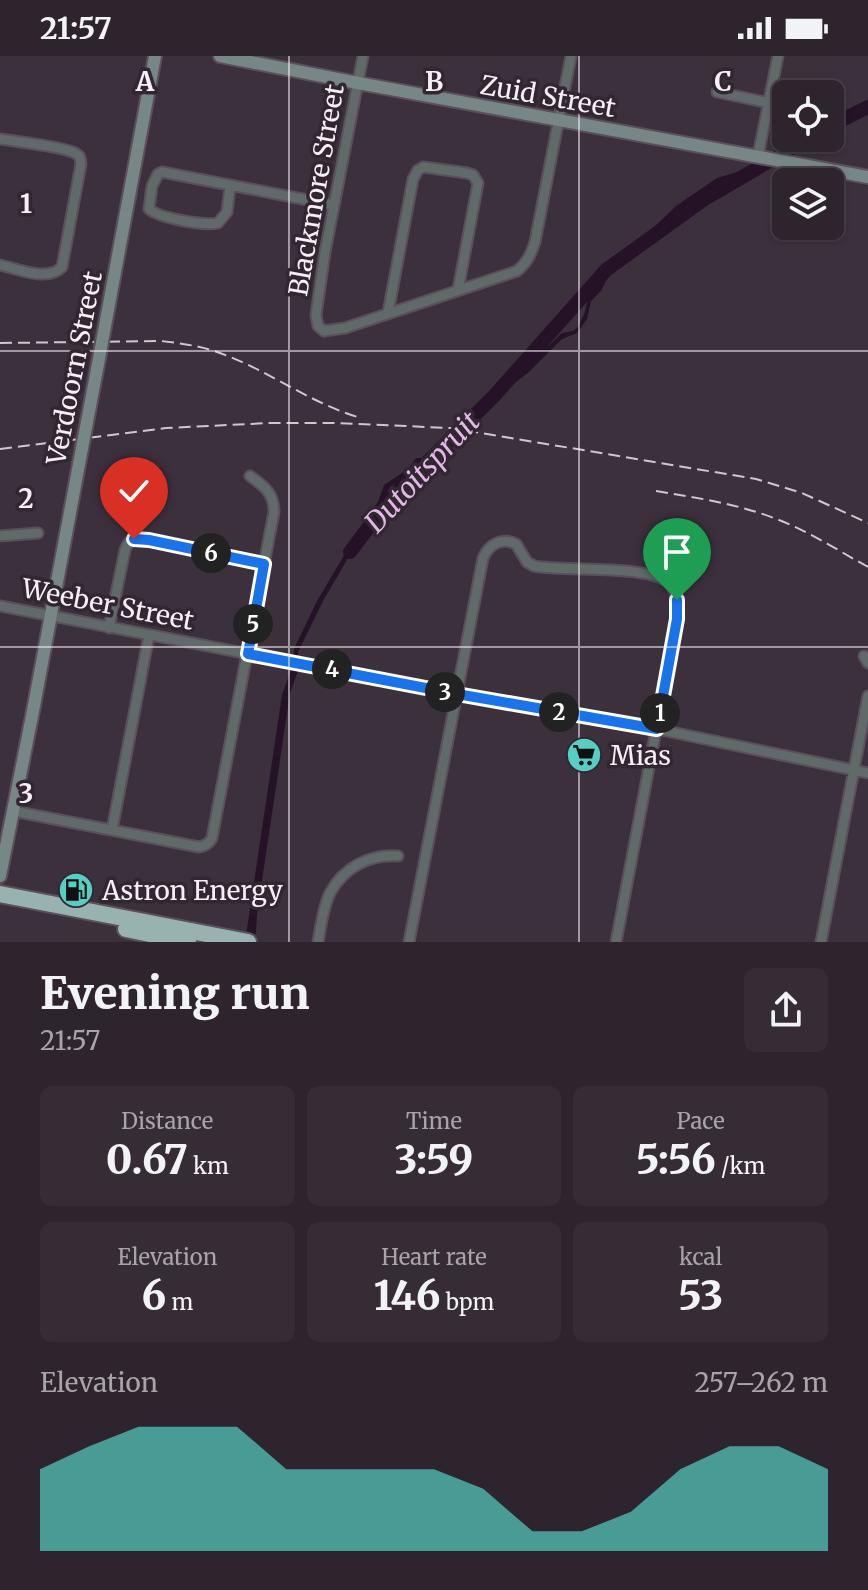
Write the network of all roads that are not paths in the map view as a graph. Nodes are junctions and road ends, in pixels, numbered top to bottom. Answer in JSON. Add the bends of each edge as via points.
{"nodes":[{"id":1,"x":155,"y":56,"type":"edge"},
{"id":2,"x":220,"y":56,"type":"edge"},
{"id":3,"x":363,"y":56,"type":"edge"},
{"id":4,"x":571,"y":56,"type":"edge"},
{"id":5,"x":778,"y":56,"type":"edge"},
{"id":6,"x":358,"y":83,"type":"junction"},
{"id":7,"x":717,"y":92,"type":"dead end"},
{"id":8,"x":769,"y":103,"type":"junction"},
{"id":9,"x":558,"y":120,"type":"junction"},
{"id":10,"x":0,"y":139,"type":"edge"},
{"id":11,"x":758,"y":156,"type":"junction"},
{"id":12,"x":868,"y":177,"type":"edge"},
{"id":13,"x":230,"y":186,"type":"junction"},
{"id":14,"x":334,"y":205,"type":"junction"},
{"id":15,"x":0,"y":265,"type":"edge"},
{"id":16,"x":458,"y":290,"type":"junction"},
{"id":17,"x":388,"y":313,"type":"junction"},
{"id":18,"x":250,"y":476,"type":"dead end"},
{"id":19,"x":38,"y":533,"type":"dead end"},
{"id":20,"x":0,"y":536,"type":"edge"},
{"id":21,"x":264,"y":564,"type":"junction"},
{"id":22,"x":0,"y":606,"type":"edge"},
{"id":23,"x":50,"y":615,"type":"junction"},
{"id":24,"x":109,"y":628,"type":"junction"},
{"id":25,"x":149,"y":635,"type":"junction"},
{"id":26,"x":248,"y":654,"type":"junction"},
{"id":27,"x":457,"y":694,"type":"junction"},
{"id":28,"x":868,"y":696,"type":"edge"},
{"id":29,"x":657,"y":729,"type":"junction"},
{"id":30,"x":855,"y":770,"type":"junction"},
{"id":31,"x":868,"y":773,"type":"edge"},
{"id":32,"x":13,"y":811,"type":"junction"},
{"id":33,"x":112,"y":830,"type":"junction"},
{"id":34,"x":398,"y":856,"type":"dead end"},
{"id":35,"x":0,"y":876,"type":"edge"},
{"id":36,"x":0,"y":894,"type":"edge"},
{"id":37,"x":0,"y":905,"type":"edge"},
{"id":38,"x":246,"y":941,"type":"edge"},
{"id":39,"x":188,"y":942,"type":"edge"},
{"id":40,"x":318,"y":942,"type":"edge"},
{"id":41,"x":409,"y":942,"type":"edge"},
{"id":42,"x":616,"y":942,"type":"edge"},
{"id":43,"x":821,"y":942,"type":"edge"}],
"edges":[{"from":1,"to":23,"type":"street","name":"Verdoorn Street","bridge":true},
{"from":2,"to":6,"type":"street","name":"Zuid Street"},
{"from":3,"to":6,"type":"street","name":"Blackmore Street"},
{"from":4,"to":9,"type":"street"},
{"from":5,"to":8,"type":"street"},
{"from":6,"to":9,"type":"street","name":"Zuid Street"},
{"from":6,"to":14,"type":"street","name":"Blackmore Street"},
{"from":7,"to":8,"type":"street"},
{"from":8,"to":11,"type":"street"},
{"from":9,"to":11,"type":"street","name":"Zuid Street"},
{"from":9,"to":16,"type":"street","via":[[535,242],[524,265]]},
{"from":10,"to":15,"type":"street","via":[[67,150],[81,160],[62,267],[48,274]]},
{"from":11,"to":12,"type":"street","name":"Zuid Street"},
{"from":13,"to":13,"type":"street","via":[[162,172],[153,180],[149,209],[218,223],[227,212]]},
{"from":13,"to":14,"type":"street"},
{"from":14,"to":17,"type":"street","name":"Blackmore Street","via":[[316,322],[322,330],[335,330]]},
{"from":16,"to":17,"type":"street"},
{"from":16,"to":17,"type":"street","via":[[478,183],[467,173],[423,167],[413,179]]},
{"from":18,"to":21,"type":"street","via":[[269,492],[274,505]]},
{"from":19,"to":20,"type":"street"},
{"from":21,"to":24,"type":"street","via":[[130,540]]},
{"from":21,"to":26,"type":"street"},
{"from":22,"to":23,"type":"street","name":"Weeber Street"},
{"from":23,"to":24,"type":"street","name":"Weeber Street"},
{"from":23,"to":32,"type":"street","name":"Verdoorn Street"},
{"from":24,"to":25,"type":"street","name":"Weeber Street"},
{"from":25,"to":26,"type":"street","name":"Weeber Street"},
{"from":25,"to":33,"type":"street"},
{"from":26,"to":27,"type":"street","name":"Weeber Street"},
{"from":26,"to":33,"type":"street","via":[[210,843],[199,847]]},
{"from":27,"to":29,"type":"street","name":"Weeber Street"},
{"from":27,"to":29,"type":"street","via":[[484,555],[497,542],[510,541],[534,566],[650,575],[674,589],[677,610]]},
{"from":27,"to":41,"type":"street"},
{"from":28,"to":30,"type":"street"},
{"from":29,"to":30,"type":"street","name":"Weeber Street"},
{"from":29,"to":42,"type":"street"},
{"from":30,"to":31,"type":"street","name":"Weeber Street"},
{"from":30,"to":43,"type":"street"},
{"from":32,"to":33,"type":"street"},
{"from":32,"to":35,"type":"street","name":"Verdoorn Street"},
{"from":34,"to":40,"type":"street","via":[[363,860],[348,871],[330,894]]},
{"from":36,"to":38,"type":"highway"},
{"from":37,"to":39,"type":"highway"}]}
